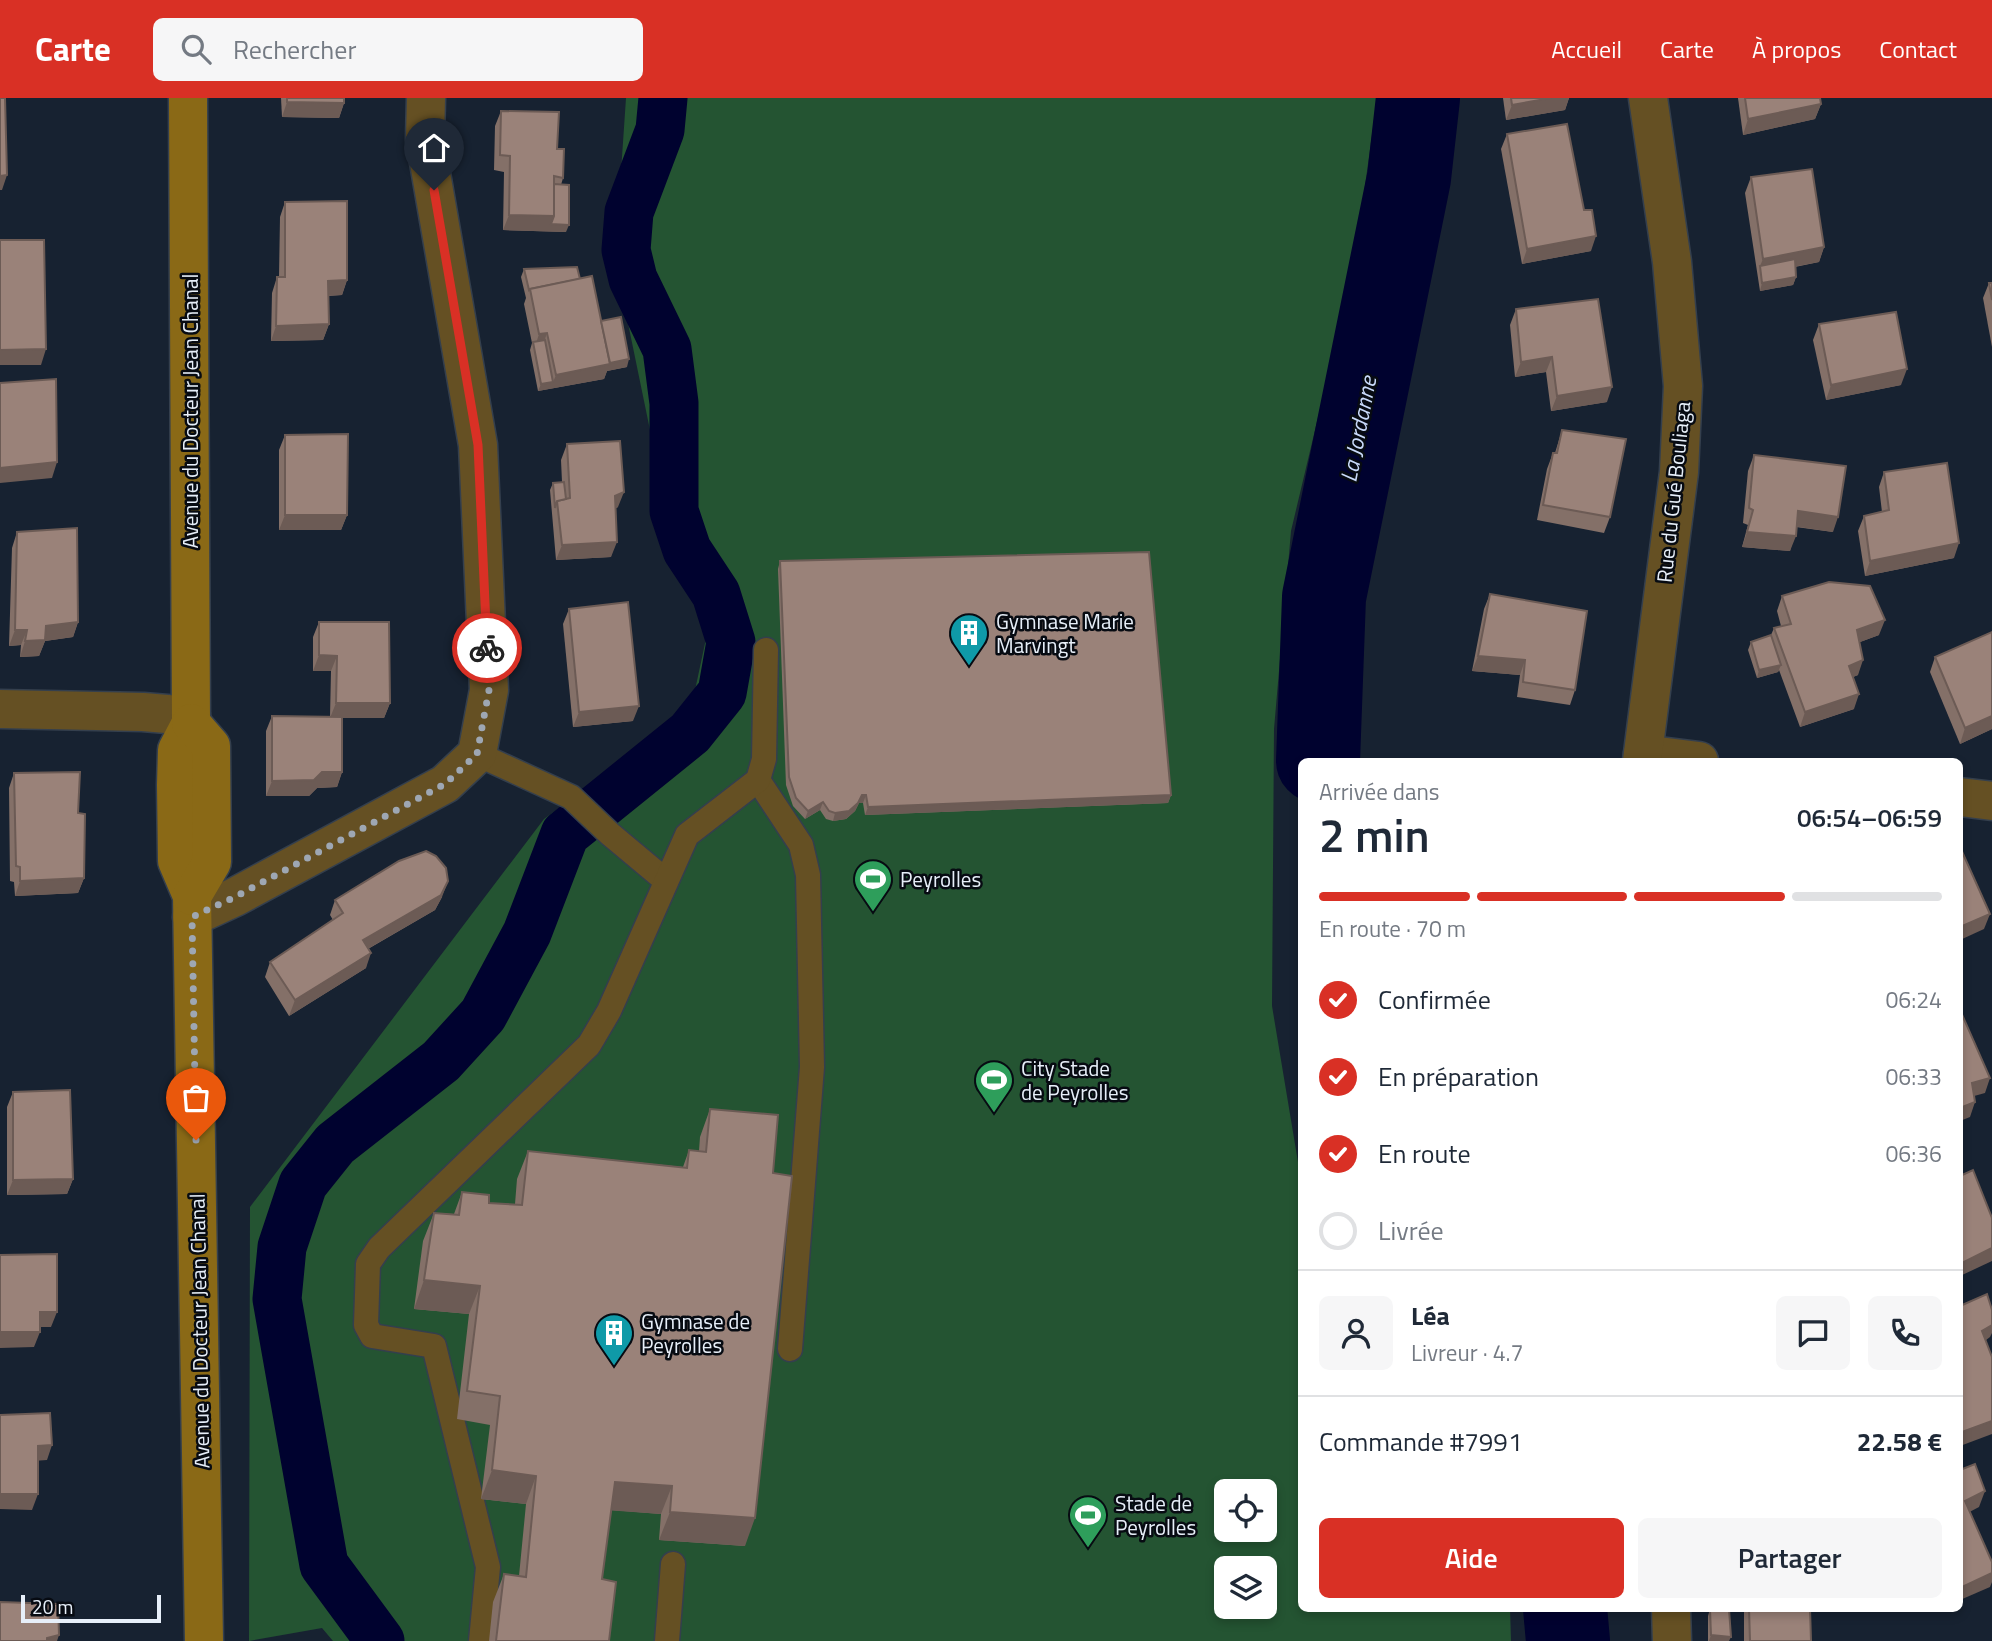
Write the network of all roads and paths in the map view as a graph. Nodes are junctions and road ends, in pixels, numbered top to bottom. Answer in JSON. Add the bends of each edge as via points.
{"nodes":[{"id":1,"x":188,"y":98,"type":"edge"},
{"id":2,"x":426,"y":98,"type":"edge"},
{"id":3,"x":1648,"y":98,"type":"edge"},
{"id":4,"x":766,"y":650,"type":"dead end"},
{"id":5,"x":0,"y":709,"type":"edge"},
{"id":6,"x":191,"y":720,"type":"junction"},
{"id":7,"x":477,"y":754,"type":"junction"},
{"id":8,"x":1642,"y":757,"type":"edge"},
{"id":9,"x":758,"y":780,"type":"junction"},
{"id":10,"x":1963,"y":797,"type":"edge"},
{"id":11,"x":1992,"y":801,"type":"edge"},
{"id":12,"x":665,"y":880,"type":"junction"},
{"id":13,"x":192,"y":906,"type":"junction"},
{"id":14,"x":790,"y":1349,"type":"dead end"},
{"id":15,"x":673,"y":1564,"type":"dead end"},
{"id":16,"x":1671,"y":1612,"type":"edge"},
{"id":17,"x":204,"y":1641,"type":"edge"},
{"id":18,"x":481,"y":1641,"type":"edge"},
{"id":19,"x":667,"y":1641,"type":"edge"},
{"id":20,"x":1672,"y":1641,"type":"edge"}],
"edges":[{"from":1,"to":6,"type":"main road","name":"Avenue du Docteur Jean Chanal"},
{"from":2,"to":7,"type":"street","via":[[425,139],[478,445],[489,690]]},
{"from":3,"to":8,"type":"street","name":"Rue du Gué Bouliaga","via":[[1672,262],[1683,386],[1679,472]]},
{"from":4,"to":9,"type":"lane","via":[[764,759]]},
{"from":5,"to":6,"type":"street","via":[[143,712]]},
{"from":6,"to":13,"type":"main road","name":"Avenue du Docteur Jean Chanal","via":[[177,750],[176,785],[177,861]]},
{"from":7,"to":12,"type":"lane","via":[[571,796]]},
{"from":7,"to":13,"type":"street","via":[[445,784],[235,897]]},
{"from":9,"to":12,"type":"lane","via":[[687,835]]},
{"from":9,"to":14,"type":"lane","via":[[801,845],[808,875],[812,1067]]},
{"from":10,"to":11,"type":"street"},
{"from":12,"to":18,"type":"lane","via":[[609,1011],[589,1045],[379,1248],[368,1264],[366,1325],[372,1336],[434,1346],[488,1567]]},
{"from":13,"to":17,"type":"main road","name":"Avenue du Docteur Jean Chanal"},
{"from":15,"to":19,"type":"lane"},
{"from":16,"to":20,"type":"street"}]}
